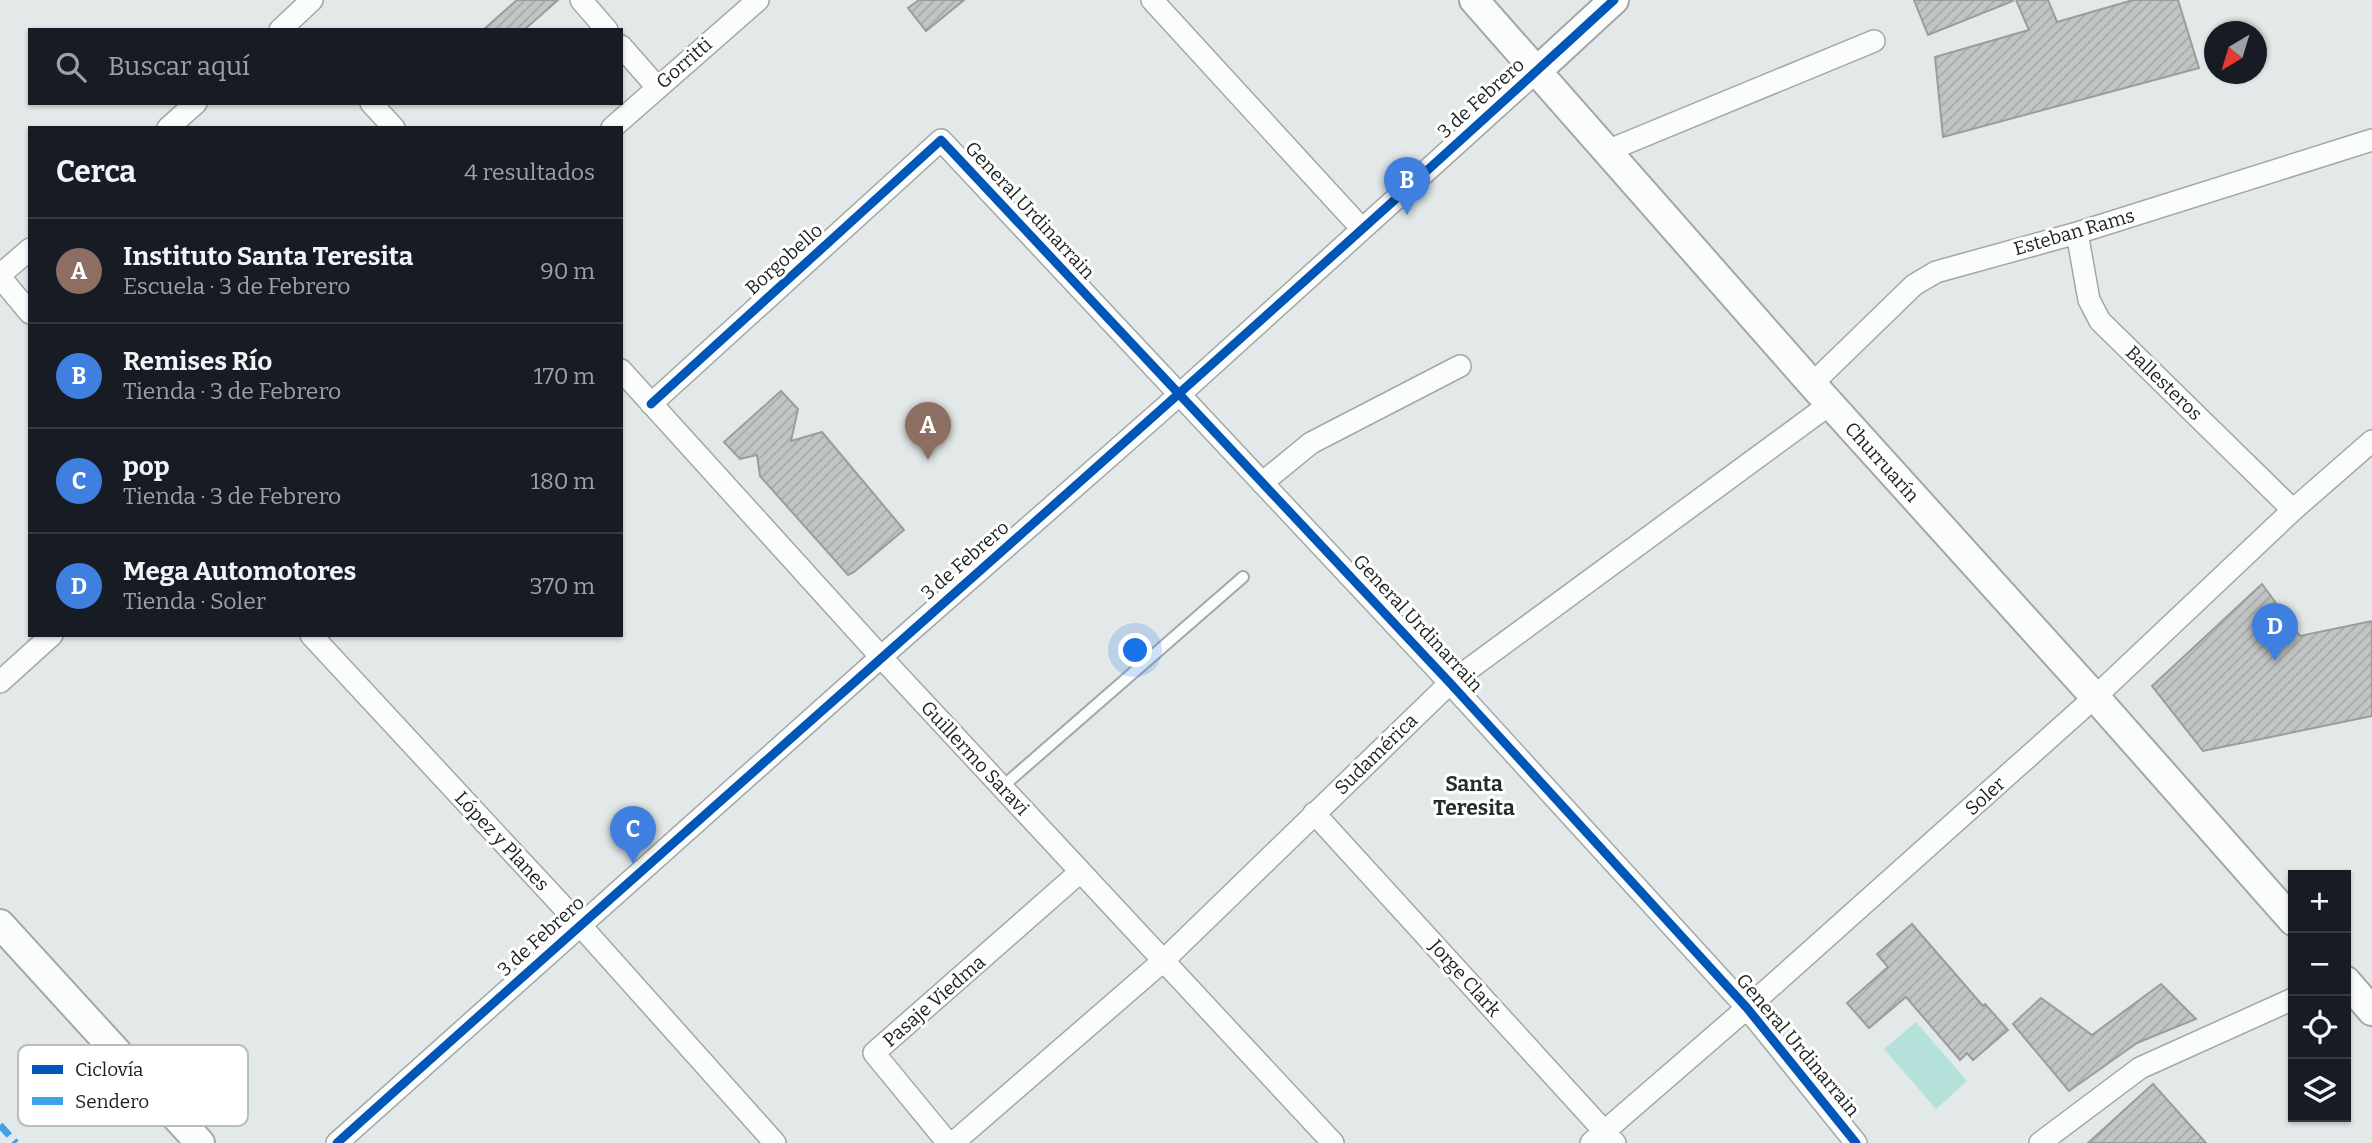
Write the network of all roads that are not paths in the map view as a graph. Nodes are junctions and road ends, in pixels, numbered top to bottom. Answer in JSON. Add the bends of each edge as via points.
{"nodes":[{"id":1,"x":312,"y":0,"type":"edge"},
{"id":2,"x":581,"y":0,"type":"edge"},
{"id":3,"x":758,"y":0,"type":"edge"},
{"id":4,"x":1152,"y":0,"type":"edge"},
{"id":5,"x":1475,"y":0,"type":"edge"},
{"id":6,"x":1614,"y":0,"type":"edge"},
{"id":7,"x":291,"y":26,"type":"edge"},
{"id":8,"x":605,"y":28,"type":"edge"},
{"id":9,"x":1874,"y":41,"type":"dead end"},
{"id":10,"x":623,"y":48,"type":"edge"},
{"id":11,"x":1537,"y":71,"type":"junction"},
{"id":12,"x":657,"y":86,"type":"junction"},
{"id":13,"x":194,"y":105,"type":"edge"},
{"id":14,"x":373,"y":105,"type":"edge"},
{"id":15,"x":170,"y":126,"type":"edge"},
{"id":16,"x":392,"y":126,"type":"edge"},
{"id":17,"x":614,"y":126,"type":"edge"},
{"id":18,"x":941,"y":140,"type":"joint"},
{"id":19,"x":2372,"y":140,"type":"edge"},
{"id":20,"x":1607,"y":151,"type":"junction"},
{"id":21,"x":1362,"y":229,"type":"junction"},
{"id":22,"x":2077,"y":233,"type":"junction"},
{"id":23,"x":28,"y":251,"type":"edge"},
{"id":24,"x":0,"y":276,"type":"edge"},
{"id":25,"x":28,"y":311,"type":"edge"},
{"id":26,"x":1460,"y":366,"type":"dead end"},
{"id":27,"x":623,"y":372,"type":"edge"},
{"id":28,"x":1821,"y":394,"type":"junction"},
{"id":29,"x":1179,"y":395,"type":"junction"},
{"id":30,"x":651,"y":404,"type":"junction"},
{"id":31,"x":2372,"y":441,"type":"edge"},
{"id":32,"x":1262,"y":483,"type":"junction"},
{"id":33,"x":2293,"y":510,"type":"junction"},
{"id":34,"x":1243,"y":577,"type":"dead end"},
{"id":35,"x":50,"y":637,"type":"edge"},
{"id":36,"x":313,"y":637,"type":"edge"},
{"id":37,"x":881,"y":657,"type":"junction"},
{"id":38,"x":0,"y":682,"type":"edge"},
{"id":39,"x":1450,"y":683,"type":"junction"},
{"id":40,"x":2095,"y":697,"type":"junction"},
{"id":41,"x":1002,"y":787,"type":"junction"},
{"id":42,"x":1314,"y":813,"type":"junction"},
{"id":43,"x":1080,"y":872,"type":"junction"},
{"id":44,"x":2288,"y":915,"type":"edge"},
{"id":45,"x":0,"y":924,"type":"edge"},
{"id":46,"x":579,"y":925,"type":"junction"},
{"id":47,"x":1163,"y":961,"type":"junction"},
{"id":48,"x":2351,"y":987,"type":"edge"},
{"id":49,"x":2288,"y":1001,"type":"edge"},
{"id":50,"x":1747,"y":1008,"type":"junction"},
{"id":51,"x":2372,"y":1011,"type":"edge"},
{"id":52,"x":111,"y":1045,"type":"edge"},
{"id":53,"x":184,"y":1126,"type":"edge"},
{"id":54,"x":1603,"y":1139,"type":"edge"},
{"id":55,"x":200,"y":1143,"type":"edge"},
{"id":56,"x":337,"y":1143,"type":"edge"},
{"id":57,"x":775,"y":1143,"type":"edge"},
{"id":58,"x":948,"y":1143,"type":"edge"},
{"id":59,"x":953,"y":1143,"type":"edge"},
{"id":60,"x":1333,"y":1143,"type":"edge"},
{"id":61,"x":1856,"y":1143,"type":"edge"},
{"id":62,"x":2040,"y":1143,"type":"edge"}],
"edges":[{"from":1,"to":7,"type":"street"},
{"from":2,"to":8,"type":"street"},
{"from":3,"to":12,"type":"street","name":"Gorritti"},
{"from":4,"to":21,"type":"street"},
{"from":5,"to":11,"type":"main road","name":"Churruarín"},
{"from":6,"to":11,"type":"main road","name":"3 de Febrero"},
{"from":9,"to":20,"type":"street"},
{"from":10,"to":12,"type":"street"},
{"from":11,"to":20,"type":"main road","name":"Churruarín"},
{"from":11,"to":21,"type":"street","name":"3 de Febrero"},
{"from":12,"to":17,"type":"street","name":"Gorritti"},
{"from":13,"to":15,"type":"street"},
{"from":14,"to":16,"type":"street"},
{"from":18,"to":29,"type":"street","name":"General Urdinarrain"},
{"from":18,"to":30,"type":"street","name":"Borgobello"},
{"from":19,"to":22,"type":"street","name":"Esteban Rams"},
{"from":20,"to":28,"type":"main road","name":"Churruarín"},
{"from":21,"to":29,"type":"street","name":"3 de Febrero"},
{"from":22,"to":28,"type":"street","name":"Esteban Rams","via":[[1936,272],[1914,285]]},
{"from":22,"to":33,"type":"street","name":"Ballesteros","via":[[2089,300],[2101,321]]},
{"from":23,"to":24,"type":"street"},
{"from":24,"to":25,"type":"street"},
{"from":26,"to":32,"type":"street","via":[[1311,443]]},
{"from":27,"to":30,"type":"street","name":"Guillermo Saravi"},
{"from":28,"to":39,"type":"street","name":"Sudamérica"},
{"from":28,"to":40,"type":"main road","name":"Churruarín"},
{"from":29,"to":32,"type":"street","name":"General Urdinarrain"},
{"from":29,"to":37,"type":"street","name":"3 de Febrero"},
{"from":30,"to":37,"type":"street","name":"Guillermo Saravi"},
{"from":31,"to":33,"type":"street","name":"Soler"},
{"from":32,"to":39,"type":"street","name":"General Urdinarrain"},
{"from":33,"to":40,"type":"street","name":"Soler"},
{"from":34,"to":41,"type":"lane"},
{"from":35,"to":38,"type":"street"},
{"from":36,"to":46,"type":"street","name":"López y Planes"},
{"from":37,"to":41,"type":"street","name":"Guillermo Saravi"},
{"from":37,"to":46,"type":"street","name":"3 de Febrero"},
{"from":39,"to":42,"type":"street","name":"Sudamérica"},
{"from":39,"to":50,"type":"street","name":"General Urdinarrain"},
{"from":40,"to":44,"type":"main road","name":"Churruarín"},
{"from":40,"to":50,"type":"street","name":"Soler"},
{"from":41,"to":43,"type":"street","name":"Guillermo Saravi"},
{"from":42,"to":47,"type":"street","name":"Sudamérica"},
{"from":42,"to":54,"type":"street","name":"Jorge Clark"},
{"from":43,"to":47,"type":"street","name":"Guillermo Saravi"},
{"from":43,"to":58,"type":"street","name":"Pasaje Viedma","via":[[874,1053]]},
{"from":45,"to":52,"type":"main road"},
{"from":46,"to":56,"type":"street","name":"3 de Febrero"},
{"from":46,"to":57,"type":"street","name":"López y Planes"},
{"from":47,"to":59,"type":"street","name":"Sudamérica"},
{"from":47,"to":60,"type":"street","name":"Guillermo Saravi"},
{"from":48,"to":51,"type":"main road"},
{"from":49,"to":62,"type":"street","via":[[2140,1068]]},
{"from":50,"to":54,"type":"street","name":"Soler"},
{"from":50,"to":61,"type":"street","name":"General Urdinarrain"},
{"from":53,"to":55,"type":"main road"}]}
